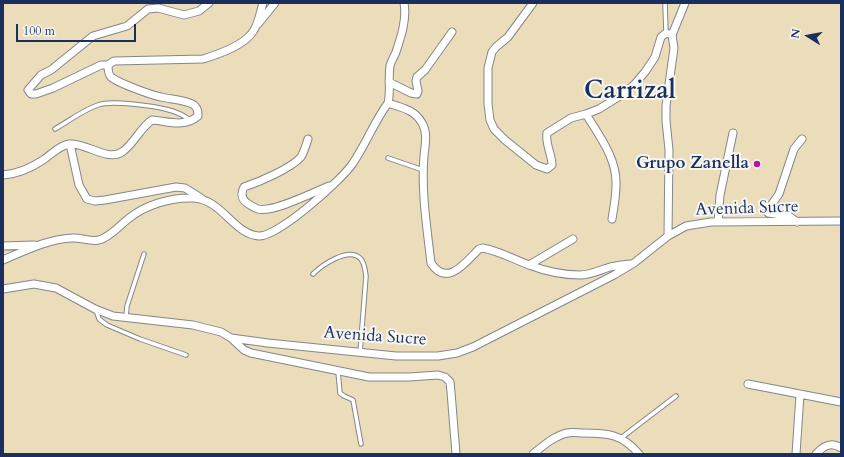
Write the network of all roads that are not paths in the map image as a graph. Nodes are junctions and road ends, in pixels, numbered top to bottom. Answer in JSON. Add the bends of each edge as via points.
{"nodes":[{"id":1,"x":209,"y":3,"type":"edge"},
{"id":2,"x":263,"y":3,"type":"edge"},
{"id":3,"x":275,"y":3,"type":"edge"},
{"id":4,"x":404,"y":3,"type":"edge"},
{"id":5,"x":533,"y":3,"type":"edge"},
{"id":6,"x":665,"y":3,"type":"edge"},
{"id":7,"x":685,"y":3,"type":"edge"},
{"id":8,"x":256,"y":27,"type":"junction"},
{"id":9,"x":452,"y":32,"type":"dead end"},
{"id":10,"x":669,"y":34,"type":"junction"},
{"id":11,"x":108,"y":65,"type":"junction"},
{"id":12,"x":389,"y":82,"type":"junction"},
{"id":13,"x":388,"y":103,"type":"junction"},
{"id":14,"x":586,"y":114,"type":"junction"},
{"id":15,"x":192,"y":121,"type":"junction"},
{"id":16,"x":55,"y":129,"type":"dead end"},
{"id":17,"x":733,"y":133,"type":"dead end"},
{"id":18,"x":308,"y":139,"type":"dead end"},
{"id":19,"x":802,"y":139,"type":"dead end"},
{"id":20,"x":70,"y":144,"type":"junction"},
{"id":21,"x":388,"y":158,"type":"dead end"},
{"id":22,"x":423,"y":170,"type":"junction"},
{"id":23,"x":3,"y":175,"type":"edge"},
{"id":24,"x":336,"y":183,"type":"junction"},
{"id":25,"x":203,"y":199,"type":"junction"},
{"id":26,"x":612,"y":219,"type":"dead end"},
{"id":27,"x":841,"y":221,"type":"edge"},
{"id":28,"x":718,"y":222,"type":"junction"},
{"id":29,"x":797,"y":222,"type":"junction"},
{"id":30,"x":668,"y":236,"type":"junction"},
{"id":31,"x":573,"y":239,"type":"dead end"},
{"id":32,"x":40,"y":245,"type":"junction"},
{"id":33,"x":3,"y":246,"type":"edge"},
{"id":34,"x":144,"y":254,"type":"dead end"},
{"id":35,"x":3,"y":260,"type":"edge"},
{"id":36,"x":634,"y":263,"type":"junction"},
{"id":37,"x":528,"y":265,"type":"junction"},
{"id":38,"x":313,"y":274,"type":"dead end"},
{"id":39,"x":3,"y":289,"type":"edge"},
{"id":40,"x":95,"y":309,"type":"junction"},
{"id":41,"x":126,"y":316,"type":"junction"},
{"id":42,"x":231,"y":338,"type":"junction"},
{"id":43,"x":360,"y":353,"type":"junction"},
{"id":44,"x":186,"y":355,"type":"dead end"},
{"id":45,"x":338,"y":371,"type":"junction"},
{"id":46,"x":748,"y":384,"type":"dead end"},
{"id":47,"x":800,"y":395,"type":"junction"},
{"id":48,"x":676,"y":396,"type":"dead end"},
{"id":49,"x":841,"y":402,"type":"edge"},
{"id":50,"x":621,"y":438,"type":"junction"},
{"id":51,"x":361,"y":444,"type":"dead end"},
{"id":52,"x":841,"y":448,"type":"edge"},
{"id":53,"x":456,"y":454,"type":"edge"},
{"id":54,"x":533,"y":454,"type":"edge"},
{"id":55,"x":639,"y":454,"type":"edge"},
{"id":56,"x":796,"y":454,"type":"edge"},
{"id":57,"x":816,"y":454,"type":"edge"}],
"edges":[{"from":1,"to":11,"type":"street","via":[[198,11],[184,15],[158,8],[148,9],[127,26],[93,36],[41,75],[28,90],[31,94],[36,94],[101,65]]},
{"from":2,"to":8,"type":"street"},
{"from":3,"to":8,"type":"street"},
{"from":4,"to":12,"type":"street","via":[[403,27],[390,65]]},
{"from":5,"to":14,"type":"street","via":[[508,37],[492,52],[488,68],[488,86],[490,120],[494,129],[536,165],[547,169],[552,165],[552,159],[548,150],[547,133],[571,118]]},
{"from":6,"to":10,"type":"lane"},
{"from":7,"to":10,"type":"street"},
{"from":8,"to":11,"type":"street","via":[[239,45],[203,59],[114,61]]},
{"from":9,"to":12,"type":"street","via":[[425,70],[417,77],[417,94]]},
{"from":10,"to":14,"type":"street","via":[[661,37],[655,57],[634,85],[599,109]]},
{"from":10,"to":30,"type":"street","via":[[674,48],[666,106],[669,157]]},
{"from":11,"to":15,"type":"street","via":[[111,76],[123,83],[196,106],[198,116]]},
{"from":12,"to":13,"type":"street"},
{"from":13,"to":22,"type":"street","via":[[410,110],[423,124],[426,139]]},
{"from":13,"to":24,"type":"street","via":[[353,164]]},
{"from":14,"to":26,"type":"street","via":[[613,162],[616,184]]},
{"from":15,"to":16,"type":"lane","via":[[169,110],[123,103],[100,104]]},
{"from":15,"to":20,"type":"street","via":[[177,124],[152,120],[122,152],[114,155]]},
{"from":17,"to":28,"type":"street","via":[[720,194]]},
{"from":18,"to":24,"type":"street","via":[[296,162],[273,176],[244,187],[242,197],[258,209],[272,209]]},
{"from":19,"to":29,"type":"street","via":[[794,148],[779,194],[767,211],[789,216]]},
{"from":20,"to":23,"type":"street","via":[[52,152],[25,170],[13,175]]},
{"from":20,"to":25,"type":"street","via":[[79,185],[87,199],[105,200],[176,187],[185,188]]},
{"from":21,"to":22,"type":"lane"},
{"from":22,"to":37,"type":"street","via":[[431,263],[436,271],[456,272],[482,248],[507,255]]},
{"from":24,"to":25,"type":"street","via":[[298,216],[271,234],[260,236],[238,227],[218,208]]},
{"from":25,"to":32,"type":"street","via":[[182,198],[144,208],[99,240],[73,237]]},
{"from":27,"to":29,"type":"street","name":"Avenida Sucre"},
{"from":28,"to":29,"type":"street","name":"Avenida Sucre"},
{"from":28,"to":30,"type":"street","name":"Avenida Sucre","via":[[686,226]]},
{"from":30,"to":36,"type":"street","name":"Avenida Sucre"},
{"from":31,"to":37,"type":"street"},
{"from":32,"to":33,"type":"street"},
{"from":32,"to":35,"type":"street"},
{"from":34,"to":41,"type":"lane"},
{"from":36,"to":37,"type":"street","via":[[580,275]]},
{"from":36,"to":43,"type":"street","name":"Avenida Sucre","via":[[561,303],[457,353],[438,356]]},
{"from":38,"to":43,"type":"lane","via":[[321,266],[339,256],[351,254],[360,258],[364,264],[366,276]]},
{"from":39,"to":40,"type":"street","name":"Avenida Sucre","via":[[34,284],[56,288]]},
{"from":40,"to":41,"type":"street","name":"Avenida Sucre","via":[[113,316]]},
{"from":40,"to":44,"type":"lane","via":[[99,319],[107,325]]},
{"from":41,"to":42,"type":"street","name":"Avenida Sucre","via":[[193,325],[221,332]]},
{"from":42,"to":43,"type":"street","name":"Avenida Sucre"},
{"from":42,"to":45,"type":"street","via":[[251,353]]},
{"from":45,"to":51,"type":"lane","via":[[340,393],[354,400]]},
{"from":45,"to":53,"type":"street","via":[[368,377],[445,377],[450,382]]},
{"from":46,"to":47,"type":"street"},
{"from":47,"to":49,"type":"street"},
{"from":47,"to":56,"type":"street"},
{"from":48,"to":50,"type":"lane"},
{"from":50,"to":54,"type":"street","via":[[601,433],[567,433],[549,441]]},
{"from":50,"to":55,"type":"street"},
{"from":52,"to":57,"type":"street","via":[[831,444]]}]}
